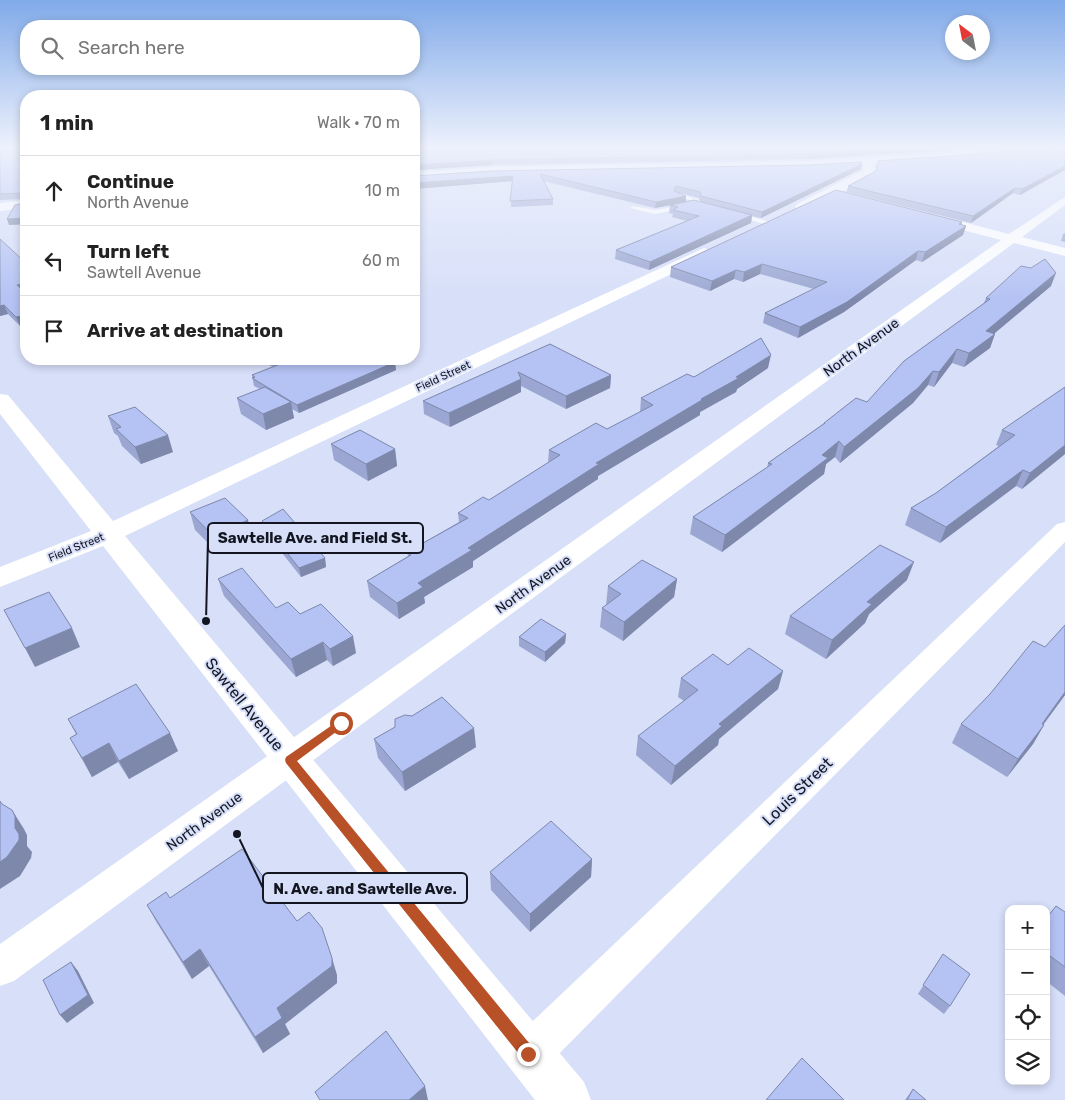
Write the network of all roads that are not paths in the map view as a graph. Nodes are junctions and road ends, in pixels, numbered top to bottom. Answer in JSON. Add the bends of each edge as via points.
{"nodes":[{"id":1,"x":688,"y":198,"type":"edge"},
{"id":2,"x":820,"y":198,"type":"edge"},
{"id":3,"x":1065,"y":200,"type":"edge"},
{"id":4,"x":693,"y":204,"type":"junction"},
{"id":5,"x":20,"y":205,"type":"edge"},
{"id":6,"x":702,"y":206,"type":"edge"},
{"id":7,"x":0,"y":207,"type":"edge"},
{"id":8,"x":633,"y":208,"type":"dead end"},
{"id":9,"x":730,"y":213,"type":"edge"},
{"id":10,"x":926,"y":217,"type":"edge"},
{"id":11,"x":768,"y":223,"type":"junction"},
{"id":12,"x":741,"y":236,"type":"edge"},
{"id":13,"x":1012,"y":238,"type":"junction"},
{"id":14,"x":723,"y":244,"type":"edge"},
{"id":15,"x":1065,"y":252,"type":"edge"},
{"id":16,"x":0,"y":400,"type":"edge"},
{"id":17,"x":1065,"y":529,"type":"edge"},
{"id":18,"x":108,"y":534,"type":"junction"},
{"id":19,"x":0,"y":578,"type":"edge"},
{"id":20,"x":290,"y":760,"type":"junction"},
{"id":21,"x":0,"y":967,"type":"edge"},
{"id":22,"x":528,"y":1054,"type":"junction"},
{"id":23,"x":566,"y":1100,"type":"edge"}],
"edges":[{"from":1,"to":4,"type":"lane","via":[[697,201]]},
{"from":2,"to":11,"type":"street"},
{"from":3,"to":13,"type":"street","name":"North Avenue"},
{"from":4,"to":6,"type":"lane"},
{"from":4,"to":8,"type":"lane","via":[[655,212]]},
{"from":5,"to":7,"type":"street"},
{"from":9,"to":11,"type":"lane"},
{"from":10,"to":13,"type":"street"},
{"from":11,"to":12,"type":"street"},
{"from":13,"to":15,"type":"street"},
{"from":13,"to":20,"type":"street","name":"North Avenue"},
{"from":14,"to":18,"type":"street","name":"Field Street"},
{"from":16,"to":18,"type":"street","name":"Sawtell Avenue"},
{"from":17,"to":22,"type":"street","name":"Louis Street"},
{"from":18,"to":19,"type":"street","name":"Field Street"},
{"from":18,"to":20,"type":"street","name":"Sawtell Avenue"},
{"from":20,"to":21,"type":"street","name":"North Avenue"},
{"from":20,"to":22,"type":"street","name":"Sawtell Avenue"},
{"from":22,"to":23,"type":"street","name":"Sawtell Avenue"}]}
